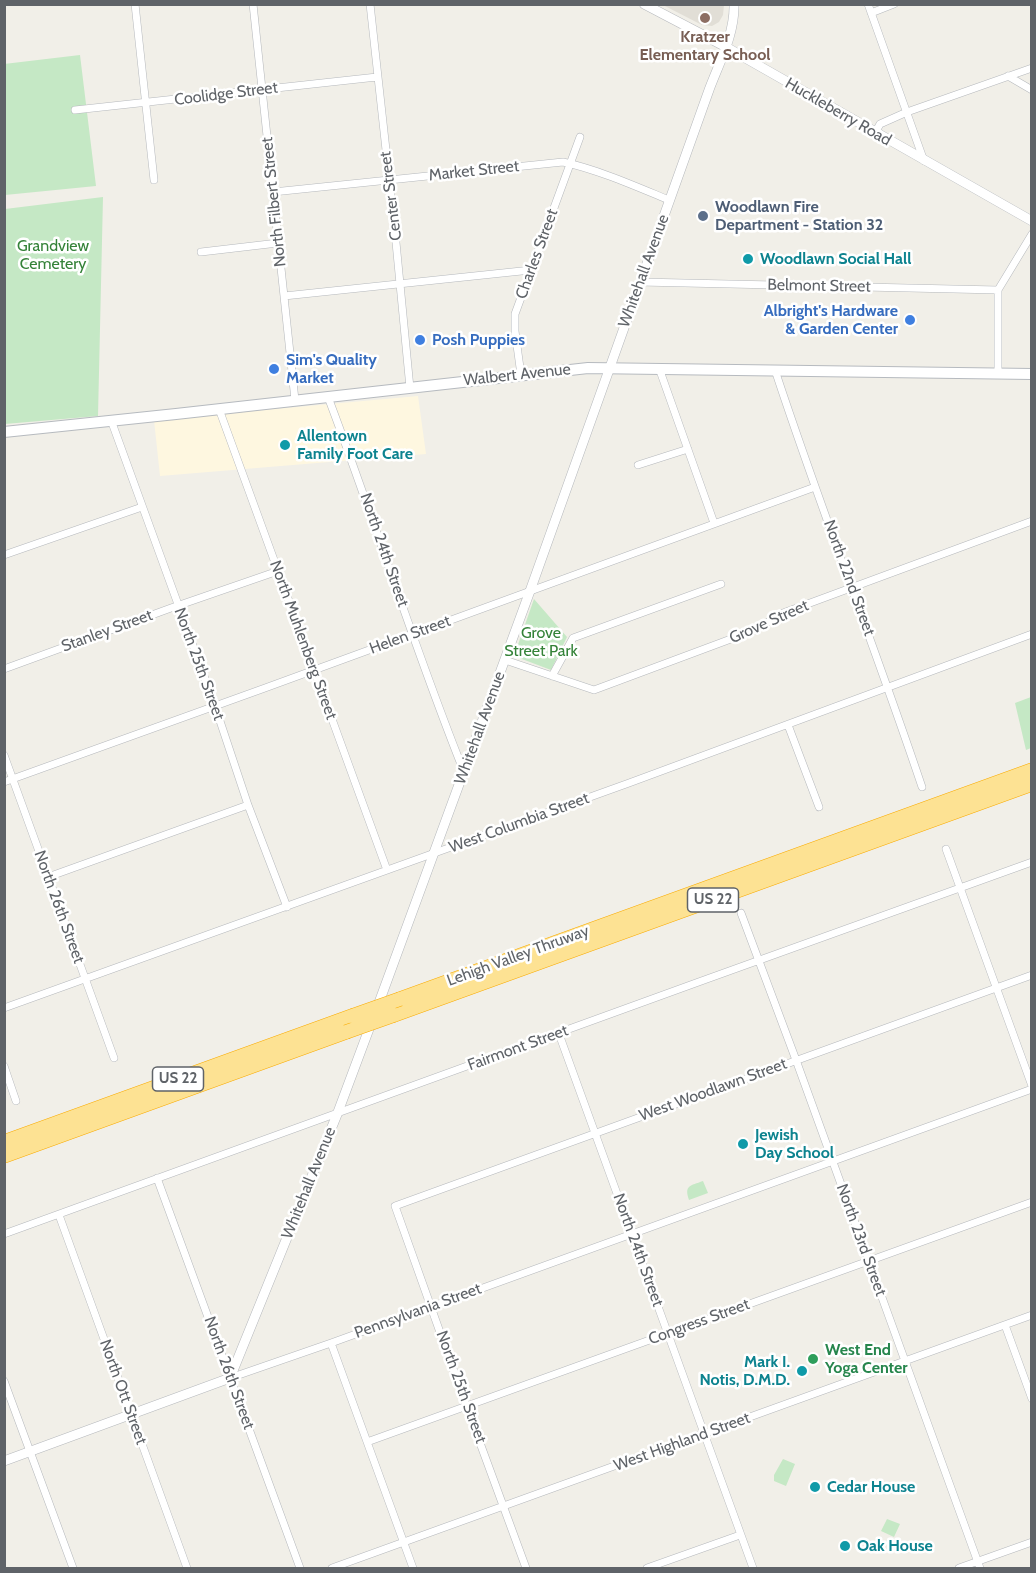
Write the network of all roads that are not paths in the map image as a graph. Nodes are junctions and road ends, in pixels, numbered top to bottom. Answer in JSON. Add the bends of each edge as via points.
{"nodes":[{"id":1,"x":135,"y":4,"type":"edge"},
{"id":2,"x":253,"y":4,"type":"edge"},
{"id":3,"x":370,"y":4,"type":"edge"},
{"id":4,"x":644,"y":4,"type":"edge"},
{"id":5,"x":734,"y":4,"type":"edge"},
{"id":6,"x":868,"y":4,"type":"edge"},
{"id":7,"x":894,"y":4,"type":"edge"},
{"id":8,"x":871,"y":13,"type":"junction"},
{"id":9,"x":726,"y":47,"type":"junction"},
{"id":10,"x":1032,"y":68,"type":"edge"},
{"id":11,"x":1008,"y":76,"type":"junction"},
{"id":12,"x":377,"y":77,"type":"junction"},
{"id":13,"x":262,"y":89,"type":"junction"},
{"id":14,"x":1032,"y":90,"type":"edge"},
{"id":15,"x":146,"y":103,"type":"junction"},
{"id":16,"x":75,"y":110,"type":"dead end"},
{"id":17,"x":907,"y":112,"type":"junction"},
{"id":18,"x":875,"y":133,"type":"junction"},
{"id":19,"x":580,"y":137,"type":"dead end"},
{"id":20,"x":924,"y":161,"type":"junction"},
{"id":21,"x":570,"y":164,"type":"junction"},
{"id":22,"x":154,"y":180,"type":"dead end"},
{"id":23,"x":389,"y":180,"type":"junction"},
{"id":24,"x":273,"y":192,"type":"junction"},
{"id":25,"x":669,"y":200,"type":"junction"},
{"id":26,"x":1032,"y":221,"type":"edge"},
{"id":27,"x":1032,"y":234,"type":"edge"},
{"id":28,"x":278,"y":243,"type":"junction"},
{"id":29,"x":201,"y":252,"type":"dead end"},
{"id":30,"x":531,"y":270,"type":"junction"},
{"id":31,"x":640,"y":282,"type":"junction"},
{"id":32,"x":400,"y":283,"type":"junction"},
{"id":33,"x":998,"y":290,"type":"junction"},
{"id":34,"x":284,"y":296,"type":"junction"},
{"id":35,"x":609,"y":367,"type":"junction"},
{"id":36,"x":658,"y":368,"type":"junction"},
{"id":37,"x":774,"y":370,"type":"junction"},
{"id":38,"x":998,"y":373,"type":"junction"},
{"id":39,"x":1032,"y":374,"type":"edge"},
{"id":40,"x":521,"y":375,"type":"junction"},
{"id":41,"x":410,"y":388,"type":"junction"},
{"id":42,"x":328,"y":397,"type":"junction"},
{"id":43,"x":295,"y":400,"type":"junction"},
{"id":44,"x":219,"y":409,"type":"junction"},
{"id":45,"x":111,"y":420,"type":"junction"},
{"id":46,"x":4,"y":432,"type":"edge"},
{"id":47,"x":688,"y":449,"type":"junction"},
{"id":48,"x":639,"y":465,"type":"dead end"},
{"id":49,"x":815,"y":487,"type":"junction"},
{"id":50,"x":142,"y":507,"type":"junction"},
{"id":51,"x":1032,"y":521,"type":"edge"},
{"id":52,"x":714,"y":523,"type":"junction"},
{"id":53,"x":4,"y":555,"type":"edge"},
{"id":54,"x":278,"y":571,"type":"junction"},
{"id":55,"x":721,"y":584,"type":"dead end"},
{"id":56,"x":852,"y":588,"type":"junction"},
{"id":57,"x":530,"y":591,"type":"junction"},
{"id":58,"x":178,"y":606,"type":"junction"},
{"id":59,"x":412,"y":634,"type":"junction"},
{"id":60,"x":1032,"y":634,"type":"edge"},
{"id":61,"x":505,"y":660,"type":"junction"},
{"id":62,"x":4,"y":669,"type":"edge"},
{"id":63,"x":314,"y":670,"type":"junction"},
{"id":64,"x":552,"y":676,"type":"junction"},
{"id":65,"x":888,"y":688,"type":"junction"},
{"id":66,"x":215,"y":706,"type":"junction"},
{"id":67,"x":788,"y":725,"type":"junction"},
{"id":68,"x":4,"y":755,"type":"edge"},
{"id":69,"x":1032,"y":770,"type":"edge"},
{"id":70,"x":464,"y":772,"type":"junction"},
{"id":71,"x":13,"y":779,"type":"junction"},
{"id":72,"x":4,"y":782,"type":"edge"},
{"id":73,"x":1032,"y":784,"type":"edge"},
{"id":74,"x":922,"y":787,"type":"dead end"},
{"id":75,"x":248,"y":805,"type":"junction"},
{"id":76,"x":819,"y":807,"type":"dead end"},
{"id":77,"x":946,"y":849,"type":"dead end"},
{"id":78,"x":433,"y":854,"type":"junction"},
{"id":79,"x":1032,"y":862,"type":"edge"},
{"id":80,"x":387,"y":870,"type":"junction"},
{"id":81,"x":48,"y":877,"type":"junction"},
{"id":82,"x":960,"y":887,"type":"junction"},
{"id":83,"x":287,"y":907,"type":"junction"},
{"id":84,"x":741,"y":913,"type":"dead end"},
{"id":85,"x":759,"y":960,"type":"junction"},
{"id":86,"x":1032,"y":975,"type":"edge"},
{"id":87,"x":86,"y":980,"type":"junction"},
{"id":88,"x":996,"y":988,"type":"junction"},
{"id":89,"x":4,"y":1008,"type":"edge"},
{"id":90,"x":559,"y":1034,"type":"junction"},
{"id":91,"x":114,"y":1058,"type":"dead end"},
{"id":92,"x":796,"y":1060,"type":"junction"},
{"id":93,"x":4,"y":1066,"type":"edge"},
{"id":94,"x":1032,"y":1087,"type":"edge"},
{"id":95,"x":16,"y":1101,"type":"dead end"},
{"id":96,"x":338,"y":1112,"type":"junction"},
{"id":97,"x":596,"y":1133,"type":"junction"},
{"id":98,"x":4,"y":1142,"type":"edge"},
{"id":99,"x":4,"y":1156,"type":"edge"},
{"id":100,"x":832,"y":1161,"type":"junction"},
{"id":101,"x":158,"y":1178,"type":"junction"},
{"id":102,"x":1032,"y":1202,"type":"edge"},
{"id":103,"x":395,"y":1206,"type":"joint"},
{"id":104,"x":59,"y":1215,"type":"junction"},
{"id":105,"x":4,"y":1234,"type":"edge"},
{"id":106,"x":632,"y":1234,"type":"junction"},
{"id":107,"x":869,"y":1261,"type":"junction"},
{"id":108,"x":432,"y":1306,"type":"junction"},
{"id":109,"x":1032,"y":1315,"type":"edge"},
{"id":110,"x":1005,"y":1325,"type":"junction"},
{"id":111,"x":668,"y":1333,"type":"junction"},
{"id":112,"x":331,"y":1343,"type":"junction"},
{"id":113,"x":905,"y":1362,"type":"junction"},
{"id":114,"x":230,"y":1378,"type":"junction"},
{"id":115,"x":4,"y":1381,"type":"edge"},
{"id":116,"x":1032,"y":1399,"type":"edge"},
{"id":117,"x":466,"y":1406,"type":"junction"},
{"id":118,"x":131,"y":1415,"type":"junction"},
{"id":119,"x":704,"y":1435,"type":"junction"},
{"id":120,"x":367,"y":1442,"type":"junction"},
{"id":121,"x":30,"y":1452,"type":"junction"},
{"id":122,"x":4,"y":1461,"type":"edge"},
{"id":123,"x":504,"y":1506,"type":"junction"},
{"id":124,"x":740,"y":1535,"type":"junction"},
{"id":125,"x":404,"y":1542,"type":"junction"},
{"id":126,"x":1032,"y":1542,"type":"edge"},
{"id":127,"x":979,"y":1565,"type":"edge"},
{"id":128,"x":73,"y":1569,"type":"edge"},
{"id":129,"x":187,"y":1569,"type":"edge"},
{"id":130,"x":300,"y":1569,"type":"edge"},
{"id":131,"x":333,"y":1569,"type":"edge"},
{"id":132,"x":413,"y":1569,"type":"edge"},
{"id":133,"x":526,"y":1569,"type":"edge"},
{"id":134,"x":647,"y":1569,"type":"edge"},
{"id":135,"x":753,"y":1569,"type":"edge"},
{"id":136,"x":959,"y":1569,"type":"edge"}],
"edges":[{"from":1,"to":15,"type":"street"},
{"from":2,"to":13,"type":"street","name":"North Filbert Street"},
{"from":3,"to":12,"type":"street","name":"Center Street"},
{"from":4,"to":9,"type":"street","name":"Huckleberry Road"},
{"from":5,"to":9,"type":"street","name":"Whitehall Avenue"},
{"from":6,"to":8,"type":"street"},
{"from":7,"to":8,"type":"street"},
{"from":8,"to":17,"type":"street"},
{"from":9,"to":18,"type":"street","name":"Huckleberry Road"},
{"from":9,"to":25,"type":"street","name":"Whitehall Avenue"},
{"from":10,"to":11,"type":"street"},
{"from":11,"to":14,"type":"street"},
{"from":11,"to":17,"type":"street"},
{"from":12,"to":13,"type":"street","name":"Coolidge Street"},
{"from":12,"to":23,"type":"street","name":"Center Street"},
{"from":13,"to":15,"type":"street","name":"Coolidge Street"},
{"from":13,"to":24,"type":"street","name":"North Filbert Street"},
{"from":15,"to":16,"type":"street","name":"Coolidge Street"},
{"from":15,"to":22,"type":"street"},
{"from":17,"to":18,"type":"street","via":[[880,124]]},
{"from":17,"to":20,"type":"street"},
{"from":18,"to":20,"type":"street","name":"Huckleberry Road"},
{"from":19,"to":21,"type":"street","name":"Charles Street"},
{"from":20,"to":26,"type":"street","name":"Huckleberry Road"},
{"from":21,"to":23,"type":"street","name":"Market Street"},
{"from":21,"to":25,"type":"street","name":"Market Street"},
{"from":21,"to":30,"type":"street","name":"Charles Street"},
{"from":23,"to":24,"type":"street","name":"Market Street"},
{"from":23,"to":32,"type":"street","name":"Center Street"},
{"from":24,"to":28,"type":"street","name":"North Filbert Street"},
{"from":25,"to":31,"type":"street","name":"Whitehall Avenue"},
{"from":27,"to":33,"type":"street"},
{"from":28,"to":29,"type":"street"},
{"from":28,"to":34,"type":"street","name":"North Filbert Street"},
{"from":30,"to":32,"type":"street"},
{"from":30,"to":40,"type":"street","name":"Charles Street","via":[[515,314]]},
{"from":31,"to":33,"type":"street","name":"Belmont Street"},
{"from":31,"to":35,"type":"street","name":"Whitehall Avenue"},
{"from":32,"to":34,"type":"street"},
{"from":32,"to":41,"type":"street","name":"Center Street"},
{"from":33,"to":38,"type":"street"},
{"from":34,"to":43,"type":"street","name":"North Filbert Street"},
{"from":35,"to":36,"type":"main road","name":"Walbert Avenue"},
{"from":35,"to":40,"type":"main road","name":"Walbert Avenue"},
{"from":35,"to":57,"type":"street","name":"Whitehall Avenue"},
{"from":36,"to":37,"type":"main road","name":"Walbert Avenue"},
{"from":36,"to":47,"type":"street"},
{"from":37,"to":38,"type":"main road","name":"Walbert Avenue"},
{"from":37,"to":49,"type":"street","name":"North 22nd Street"},
{"from":38,"to":39,"type":"main road","name":"Walbert Avenue"},
{"from":40,"to":41,"type":"main road","name":"Walbert Avenue"},
{"from":41,"to":42,"type":"main road","name":"Walbert Avenue"},
{"from":42,"to":43,"type":"main road","name":"Walbert Avenue"},
{"from":42,"to":59,"type":"street","name":"North 24th Street"},
{"from":43,"to":44,"type":"main road","name":"Walbert Avenue"},
{"from":44,"to":45,"type":"main road","name":"Walbert Avenue"},
{"from":44,"to":54,"type":"street","name":"North Muhlenberg Street"},
{"from":45,"to":46,"type":"main road","name":"Walbert Avenue"},
{"from":45,"to":50,"type":"street","name":"North 25th Street"},
{"from":47,"to":48,"type":"street"},
{"from":47,"to":52,"type":"street"},
{"from":49,"to":52,"type":"street","name":"Helen Street"},
{"from":49,"to":56,"type":"street","name":"North 22nd Street"},
{"from":50,"to":53,"type":"street"},
{"from":50,"to":58,"type":"street","name":"North 25th Street"},
{"from":51,"to":56,"type":"street","name":"Grove Street"},
{"from":52,"to":57,"type":"street","name":"Helen Street"},
{"from":54,"to":58,"type":"street","name":"Stanley Street"},
{"from":54,"to":63,"type":"street","name":"North Muhlenberg Street"},
{"from":55,"to":64,"type":"street","via":[[573,638]]},
{"from":56,"to":64,"type":"street","name":"Grove Street","via":[[783,613],[755,630],[594,690]]},
{"from":56,"to":65,"type":"street","name":"North 22nd Street"},
{"from":57,"to":59,"type":"street","name":"Helen Street"},
{"from":57,"to":61,"type":"street","name":"Whitehall Avenue"},
{"from":58,"to":62,"type":"street","name":"Stanley Street"},
{"from":58,"to":66,"type":"street","name":"North 25th Street"},
{"from":59,"to":63,"type":"street","name":"Helen Street"},
{"from":59,"to":70,"type":"street","name":"North 24th Street"},
{"from":60,"to":65,"type":"street","name":"West Columbia Street"},
{"from":61,"to":64,"type":"street","name":"Grove Street"},
{"from":61,"to":70,"type":"street","name":"Whitehall Avenue"},
{"from":63,"to":66,"type":"street","name":"Helen Street"},
{"from":63,"to":80,"type":"street","name":"North Muhlenberg Street"},
{"from":65,"to":67,"type":"street","name":"West Columbia Street"},
{"from":65,"to":74,"type":"street","name":"North 22nd Street"},
{"from":66,"to":71,"type":"street","name":"Helen Street"},
{"from":66,"to":75,"type":"street","name":"North 25th Street"},
{"from":67,"to":76,"type":"street"},
{"from":67,"to":78,"type":"street","name":"West Columbia Street"},
{"from":68,"to":71,"type":"street","name":"North 26th Street"},
{"from":69,"to":98,"type":"highway","name":"Lehigh Valley Thruway","number":"US 22","bridge":true},
{"from":70,"to":78,"type":"street","name":"Whitehall Avenue"},
{"from":71,"to":72,"type":"street","name":"Helen Street"},
{"from":71,"to":81,"type":"street","name":"North 26th Street"},
{"from":73,"to":99,"type":"highway","name":"Lehigh Valley Thruway","number":"US 22","bridge":true},
{"from":75,"to":81,"type":"street"},
{"from":75,"to":83,"type":"street","name":"North 25th Street"},
{"from":77,"to":82,"type":"street"},
{"from":78,"to":80,"type":"street","name":"West Columbia Street"},
{"from":78,"to":96,"type":"street","name":"Whitehall Avenue"},
{"from":79,"to":82,"type":"street","name":"Fairmont Street"},
{"from":80,"to":83,"type":"street","name":"West Columbia Street"},
{"from":81,"to":87,"type":"street","name":"North 26th Street"},
{"from":82,"to":85,"type":"street","name":"Fairmont Street"},
{"from":82,"to":88,"type":"street"},
{"from":83,"to":87,"type":"street","name":"West Columbia Street"},
{"from":84,"to":85,"type":"street","name":"North 23rd Street"},
{"from":85,"to":90,"type":"street","name":"Fairmont Street"},
{"from":85,"to":92,"type":"street","name":"North 23rd Street"},
{"from":86,"to":88,"type":"street","name":"West Woodlawn Street"},
{"from":87,"to":89,"type":"street","name":"West Columbia Street"},
{"from":87,"to":91,"type":"street","name":"North 26th Street"},
{"from":88,"to":92,"type":"street","name":"West Woodlawn Street"},
{"from":88,"to":94,"type":"street"},
{"from":90,"to":96,"type":"street","name":"Fairmont Street"},
{"from":90,"to":97,"type":"street","name":"North 24th Street"},
{"from":92,"to":97,"type":"street","name":"West Woodlawn Street"},
{"from":92,"to":100,"type":"street","name":"North 23rd Street"},
{"from":93,"to":95,"type":"street"},
{"from":94,"to":100,"type":"street","name":"Pennsylvania Street"},
{"from":96,"to":101,"type":"street","name":"Fairmont Street"},
{"from":96,"to":114,"type":"street","name":"Whitehall Avenue"},
{"from":97,"to":103,"type":"street","name":"West Woodlawn Street"},
{"from":97,"to":106,"type":"street","name":"North 24th Street"},
{"from":100,"to":106,"type":"street","name":"Pennsylvania Street"},
{"from":100,"to":107,"type":"street","name":"North 23rd Street"},
{"from":101,"to":104,"type":"street","name":"Fairmont Street"},
{"from":101,"to":114,"type":"street","name":"North 26th Street"},
{"from":102,"to":107,"type":"street","name":"Congress Street"},
{"from":103,"to":108,"type":"street","name":"North 25th Street"},
{"from":104,"to":105,"type":"street","name":"Fairmont Street"},
{"from":104,"to":118,"type":"street","name":"North Ott Street"},
{"from":106,"to":108,"type":"street","name":"Pennsylvania Street"},
{"from":106,"to":111,"type":"street","name":"North 24th Street"},
{"from":107,"to":111,"type":"street","name":"Congress Street"},
{"from":107,"to":113,"type":"street","name":"North 23rd Street"},
{"from":108,"to":112,"type":"street","name":"Pennsylvania Street"},
{"from":108,"to":117,"type":"street","name":"North 25th Street"},
{"from":109,"to":110,"type":"street","name":"West Highland Street"},
{"from":110,"to":113,"type":"street","name":"West Highland Street"},
{"from":110,"to":116,"type":"street"},
{"from":111,"to":117,"type":"street","name":"Congress Street"},
{"from":111,"to":119,"type":"street","name":"North 24th Street"},
{"from":112,"to":114,"type":"street","name":"Pennsylvania Street"},
{"from":112,"to":120,"type":"street"},
{"from":113,"to":119,"type":"street","name":"West Highland Street"},
{"from":113,"to":127,"type":"street","name":"North 23rd Street"},
{"from":114,"to":118,"type":"street","name":"Pennsylvania Street"},
{"from":114,"to":130,"type":"street","name":"North 26th Street"},
{"from":115,"to":121,"type":"street"},
{"from":117,"to":120,"type":"street","name":"Congress Street"},
{"from":117,"to":123,"type":"street","name":"North 25th Street"},
{"from":118,"to":121,"type":"street","name":"Pennsylvania Street"},
{"from":118,"to":129,"type":"street","name":"North Ott Street"},
{"from":119,"to":123,"type":"street","name":"West Highland Street"},
{"from":119,"to":124,"type":"street","name":"North 24th Street"},
{"from":120,"to":125,"type":"street"},
{"from":121,"to":122,"type":"street","name":"Pennsylvania Street"},
{"from":121,"to":128,"type":"street"},
{"from":123,"to":125,"type":"street","name":"West Highland Street"},
{"from":123,"to":133,"type":"street","name":"North 25th Street"},
{"from":124,"to":134,"type":"street"},
{"from":124,"to":135,"type":"street","name":"North 24th Street"},
{"from":125,"to":131,"type":"street","name":"West Highland Street"},
{"from":125,"to":132,"type":"street"},
{"from":126,"to":127,"type":"street"},
{"from":127,"to":136,"type":"street"}]}
